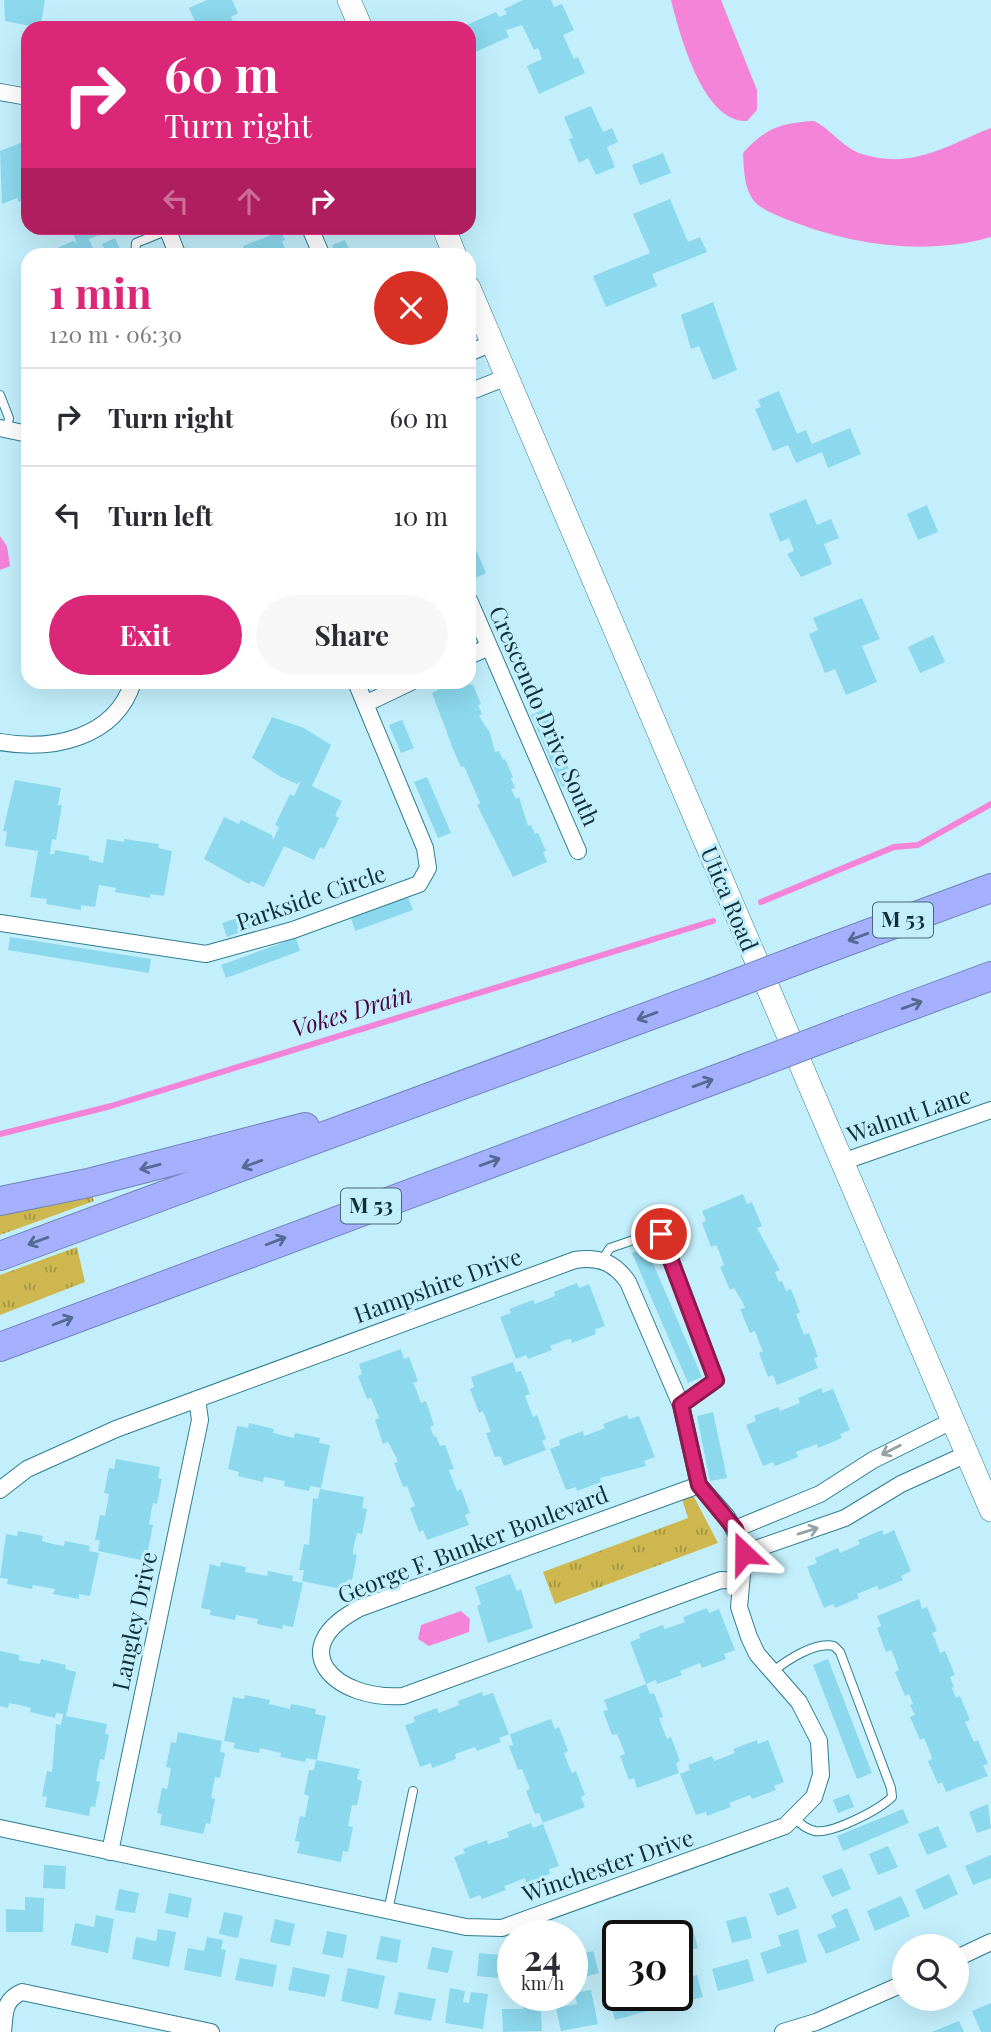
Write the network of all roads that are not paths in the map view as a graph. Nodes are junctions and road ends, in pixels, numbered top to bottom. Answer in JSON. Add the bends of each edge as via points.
{"nodes":[{"id":1,"x":349,"y":0,"type":"edge"},
{"id":2,"x":358,"y":21,"type":"edge"},
{"id":3,"x":0,"y":92,"type":"edge"},
{"id":4,"x":21,"y":96,"type":"edge"},
{"id":5,"x":154,"y":235,"type":"edge"},
{"id":6,"x":136,"y":248,"type":"edge"},
{"id":7,"x":476,"y":305,"type":"edge"},
{"id":8,"x":492,"y":343,"type":"junction"},
{"id":9,"x":476,"y":350,"type":"edge"},
{"id":10,"x":506,"y":377,"type":"junction"},
{"id":11,"x":476,"y":389,"type":"edge"},
{"id":12,"x":0,"y":395,"type":"edge"},
{"id":13,"x":3,"y":429,"type":"edge"},
{"id":14,"x":21,"y":433,"type":"edge"},
{"id":15,"x":476,"y":616,"type":"edge"},
{"id":16,"x":489,"y":647,"type":"junction"},
{"id":17,"x":476,"y":653,"type":"edge"},
{"id":18,"x":128,"y":689,"type":"edge"},
{"id":19,"x":359,"y":689,"type":"edge"},
{"id":20,"x":396,"y":689,"type":"edge"},
{"id":21,"x":365,"y":704,"type":"junction"},
{"id":22,"x":0,"y":742,"type":"edge"},
{"id":23,"x":578,"y":851,"type":"dead end"},
{"id":24,"x":991,"y":888,"type":"edge"},
{"id":25,"x":0,"y":922,"type":"edge"},
{"id":26,"x":991,"y":976,"type":"edge"},
{"id":27,"x":430,"y":1095,"type":"junction"},
{"id":28,"x":991,"y":1110,"type":"edge"},
{"id":29,"x":842,"y":1162,"type":"junction"},
{"id":30,"x":0,"y":1201,"type":"edge"},
{"id":31,"x":0,"y":1255,"type":"edge"},
{"id":32,"x":603,"y":1260,"type":"junction"},
{"id":33,"x":0,"y":1347,"type":"edge"},
{"id":34,"x":197,"y":1399,"type":"junction"},
{"id":35,"x":681,"y":1405,"type":"junction"},
{"id":36,"x":952,"y":1421,"type":"junction"},
{"id":37,"x":967,"y":1454,"type":"junction"},
{"id":38,"x":699,"y":1485,"type":"junction"},
{"id":39,"x":0,"y":1490,"type":"edge"},
{"id":40,"x":991,"y":1510,"type":"edge"},
{"id":41,"x":739,"y":1540,"type":"junction"},
{"id":42,"x":740,"y":1581,"type":"junction"},
{"id":43,"x":772,"y":1672,"type":"junction"},
{"id":44,"x":414,"y":1791,"type":"dead end"},
{"id":45,"x":796,"y":1819,"type":"junction"},
{"id":46,"x":0,"y":1828,"type":"edge"},
{"id":47,"x":110,"y":1852,"type":"junction"},
{"id":48,"x":388,"y":1911,"type":"junction"},
{"id":49,"x":991,"y":1942,"type":"edge"},
{"id":50,"x":969,"y":1952,"type":"edge"},
{"id":51,"x":892,"y":1989,"type":"edge"},
{"id":52,"x":3,"y":2032,"type":"edge"},
{"id":53,"x":211,"y":2032,"type":"edge"},
{"id":54,"x":783,"y":2032,"type":"edge"}],
"edges":[{"from":1,"to":2,"type":"street"},
{"from":3,"to":4,"type":"street"},
{"from":5,"to":6,"type":"lane","via":[[136,243]]},
{"from":7,"to":8,"type":"street","name":"Utica Road"},
{"from":8,"to":9,"type":"street"},
{"from":8,"to":10,"type":"street","name":"Utica Road"},
{"from":10,"to":11,"type":"street"},
{"from":10,"to":29,"type":"street","name":"Utica Road"},
{"from":12,"to":13,"type":"lane","via":[[9,418]]},
{"from":13,"to":14,"type":"street"},
{"from":15,"to":16,"type":"street","name":"Crescendo Drive South"},
{"from":16,"to":17,"type":"street"},
{"from":16,"to":23,"type":"street","name":"Crescendo Drive South"},
{"from":18,"to":22,"type":"street","via":[[108,720],[86,736],[57,744]]},
{"from":19,"to":21,"type":"street","name":"Parkside Circle"},
{"from":20,"to":21,"type":"street"},
{"from":21,"to":25,"type":"street","name":"Parkside Circle","via":[[425,848],[428,868],[419,884],[293,930],[205,954]]},
{"from":24,"to":27,"type":"highway","number":"M 53","one_way":true,"bridge":true},
{"from":33,"to":26,"type":"highway","number":"M 53","one_way":true,"bridge":true},
{"from":27,"to":30,"type":"highway","one_way":true,"via":[[88,1183]]},
{"from":27,"to":31,"type":"highway","number":"M 53","one_way":true},
{"from":28,"to":29,"type":"street","name":"Walnut Lane"},
{"from":29,"to":36,"type":"street","name":"Utica Road"},
{"from":32,"to":34,"type":"street","name":"Hampshire Drive","via":[[575,1260]]},
{"from":32,"to":35,"type":"street","via":[[628,1282]]},
{"from":32,"to":35,"type":"lane","via":[[610,1248],[661,1234],[716,1380]]},
{"from":34,"to":39,"type":"street","name":"Hampshire Drive","via":[[27,1469]]},
{"from":34,"to":47,"type":"street","name":"Langley Drive","via":[[200,1420]]},
{"from":35,"to":38,"type":"street"},
{"from":36,"to":37,"type":"street","name":"Utica Road"},
{"from":36,"to":41,"type":"street","one_way":true,"via":[[873,1460]]},
{"from":37,"to":40,"type":"street","name":"Utica Road"},
{"from":41,"to":37,"type":"street","one_way":true,"via":[[845,1518],[901,1484]]},
{"from":38,"to":41,"type":"street"},
{"from":38,"to":42,"type":"street","name":"George F. Bunker Boulevard","via":[[360,1608],[325,1634],[322,1661],[336,1682],[355,1692],[402,1696],[721,1580]]},
{"from":41,"to":42,"type":"street","name":"Winchester Drive"},
{"from":42,"to":43,"type":"street","name":"Winchester Drive","via":[[739,1607],[748,1637]]},
{"from":43,"to":45,"type":"street","name":"Winchester Drive","via":[[811,1721],[822,1755],[814,1797]]},
{"from":43,"to":45,"type":"lane","via":[[823,1645],[834,1646],[891,1788],[892,1797],[883,1806],[833,1828],[815,1831]]},
{"from":44,"to":48,"type":"lane"},
{"from":45,"to":48,"type":"street","name":"Winchester Drive","via":[[772,1832],[502,1928],[466,1927]]},
{"from":46,"to":47,"type":"street","name":"Winchester Drive"},
{"from":47,"to":48,"type":"street","name":"Winchester Drive"},
{"from":49,"to":50,"type":"street"},
{"from":51,"to":54,"type":"street"},
{"from":52,"to":53,"type":"street","via":[[12,1996],[22,1992]]}]}
